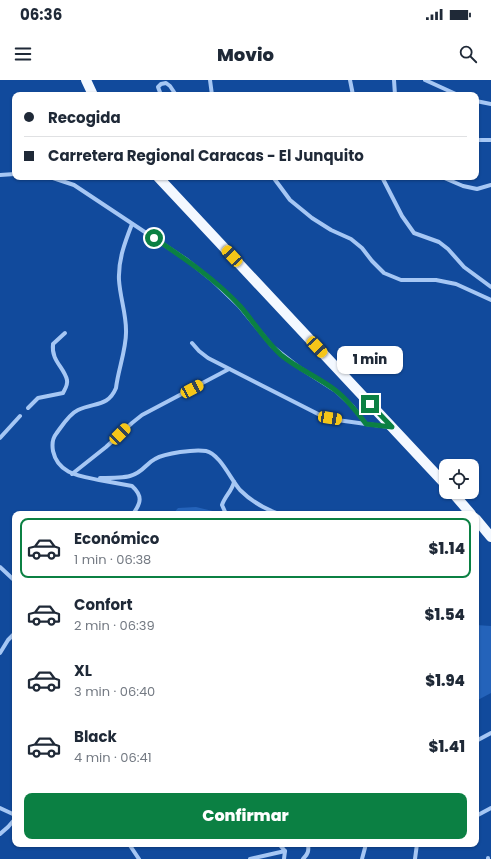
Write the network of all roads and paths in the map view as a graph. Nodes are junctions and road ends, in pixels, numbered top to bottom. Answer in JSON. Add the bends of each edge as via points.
{"nodes":[{"id":1,"x":86,"y":80,"type":"edge"},
{"id":2,"x":210,"y":80,"type":"edge"},
{"id":3,"x":350,"y":80,"type":"edge"},
{"id":4,"x":394,"y":80,"type":"edge"},
{"id":5,"x":425,"y":80,"type":"edge"},
{"id":6,"x":92,"y":92,"type":"edge"},
{"id":7,"x":160,"y":92,"type":"edge"},
{"id":8,"x":174,"y":92,"type":"edge"},
{"id":9,"x":212,"y":92,"type":"edge"},
{"id":10,"x":352,"y":92,"type":"edge"},
{"id":11,"x":395,"y":92,"type":"edge"},
{"id":12,"x":451,"y":92,"type":"edge"},
{"id":13,"x":479,"y":102,"type":"edge"},
{"id":14,"x":491,"y":104,"type":"edge"},
{"id":15,"x":479,"y":140,"type":"edge"},
{"id":16,"x":491,"y":140,"type":"edge"},
{"id":17,"x":12,"y":174,"type":"edge"},
{"id":18,"x":0,"y":175,"type":"edge"},
{"id":19,"x":59,"y":180,"type":"edge"},
{"id":20,"x":161,"y":180,"type":"edge"},
{"id":21,"x":275,"y":180,"type":"edge"},
{"id":22,"x":384,"y":180,"type":"edge"},
{"id":23,"x":449,"y":180,"type":"edge"},
{"id":24,"x":491,"y":185,"type":"edge"},
{"id":25,"x":132,"y":224,"type":"junction"},
{"id":26,"x":491,"y":287,"type":"edge"},
{"id":27,"x":491,"y":300,"type":"edge"},
{"id":28,"x":66,"y":333,"type":"dead end"},
{"id":29,"x":192,"y":342,"type":"dead end"},
{"id":30,"x":229,"y":369,"type":"junction"},
{"id":31,"x":28,"y":408,"type":"dead end"},
{"id":32,"x":20,"y":416,"type":"dead end"},
{"id":33,"x":366,"y":424,"type":"junction"},
{"id":34,"x":392,"y":427,"type":"junction"},
{"id":35,"x":0,"y":438,"type":"edge"},
{"id":36,"x":72,"y":474,"type":"junction"},
{"id":37,"x":439,"y":477,"type":"edge"},
{"id":38,"x":93,"y":479,"type":"junction"},
{"id":39,"x":234,"y":482,"type":"junction"},
{"id":40,"x":458,"y":499,"type":"edge"},
{"id":41,"x":135,"y":511,"type":"edge"},
{"id":42,"x":225,"y":511,"type":"edge"},
{"id":43,"x":272,"y":511,"type":"edge"},
{"id":44,"x":468,"y":511,"type":"edge"},
{"id":45,"x":479,"y":522,"type":"edge"},
{"id":46,"x":491,"y":536,"type":"edge"},
{"id":47,"x":0,"y":567,"type":"edge"},
{"id":48,"x":12,"y":578,"type":"edge"},
{"id":49,"x":12,"y":636,"type":"edge"},
{"id":50,"x":0,"y":653,"type":"edge"},
{"id":51,"x":491,"y":733,"type":"edge"},
{"id":52,"x":479,"y":739,"type":"edge"},
{"id":53,"x":0,"y":808,"type":"edge"},
{"id":54,"x":491,"y":808,"type":"edge"},
{"id":55,"x":12,"y":814,"type":"edge"},
{"id":56,"x":479,"y":814,"type":"edge"},
{"id":57,"x":12,"y":822,"type":"edge"},
{"id":58,"x":0,"y":834,"type":"edge"},
{"id":59,"x":131,"y":847,"type":"edge"},
{"id":60,"x":282,"y":847,"type":"edge"},
{"id":61,"x":308,"y":847,"type":"edge"},
{"id":62,"x":365,"y":847,"type":"edge"},
{"id":63,"x":416,"y":847,"type":"edge"},
{"id":64,"x":285,"y":851,"type":"junction"},
{"id":65,"x":139,"y":859,"type":"edge"},
{"id":66,"x":250,"y":859,"type":"edge"},
{"id":67,"x":284,"y":859,"type":"edge"},
{"id":68,"x":303,"y":859,"type":"edge"},
{"id":69,"x":362,"y":859,"type":"edge"},
{"id":70,"x":414,"y":859,"type":"edge"}],
"edges":[{"from":1,"to":6,"type":"main road"},
{"from":2,"to":9,"type":"street"},
{"from":3,"to":10,"type":"street"},
{"from":4,"to":11,"type":"street"},
{"from":5,"to":12,"type":"street"},
{"from":7,"to":8,"type":"street","via":[[158,87],[166,83]]},
{"from":13,"to":14,"type":"street"},
{"from":15,"to":16,"type":"street"},
{"from":17,"to":18,"type":"street"},
{"from":19,"to":25,"type":"street","via":[[74,185]]},
{"from":20,"to":34,"type":"main road"},
{"from":21,"to":27,"type":"street","via":[[290,200],[330,230],[351,239],[384,273],[401,280],[436,280],[456,284]]},
{"from":22,"to":26,"type":"street","via":[[414,233],[439,242],[464,267]]},
{"from":23,"to":24,"type":"street","via":[[477,189]]},
{"from":25,"to":33,"type":"street","via":[[187,260],[213,281],[240,306],[272,346],[300,368],[336,390]]},
{"from":25,"to":36,"type":"street","via":[[120,262],[119,281],[127,332],[116,388],[108,400],[72,414],[54,436],[52,443],[58,462]]},
{"from":28,"to":31,"type":"street","via":[[53,344],[52,352],[68,381],[63,393],[38,398]]},
{"from":29,"to":30,"type":"street","via":[[208,358]]},
{"from":30,"to":33,"type":"street","via":[[320,415]]},
{"from":30,"to":36,"type":"street","via":[[142,415]]},
{"from":32,"to":35,"type":"street"},
{"from":33,"to":34,"type":"street"},
{"from":34,"to":37,"type":"main road"},
{"from":36,"to":38,"type":"street"},
{"from":38,"to":39,"type":"street","via":[[128,477],[141,472],[154,459],[165,455],[207,452],[223,465]]},
{"from":38,"to":41,"type":"street","via":[[132,486],[140,498]]},
{"from":39,"to":42,"type":"street","via":[[222,505]]},
{"from":39,"to":43,"type":"street","via":[[251,499]]},
{"from":40,"to":44,"type":"main road"},
{"from":45,"to":46,"type":"main road"},
{"from":47,"to":48,"type":"street"},
{"from":49,"to":50,"type":"street"},
{"from":51,"to":52,"type":"street"},
{"from":53,"to":55,"type":"street"},
{"from":54,"to":56,"type":"street"},
{"from":57,"to":58,"type":"street"},
{"from":59,"to":65,"type":"street"},
{"from":60,"to":64,"type":"street"},
{"from":61,"to":68,"type":"street"},
{"from":62,"to":69,"type":"street"},
{"from":63,"to":70,"type":"street"},
{"from":64,"to":66,"type":"street"},
{"from":64,"to":67,"type":"street"}]}
